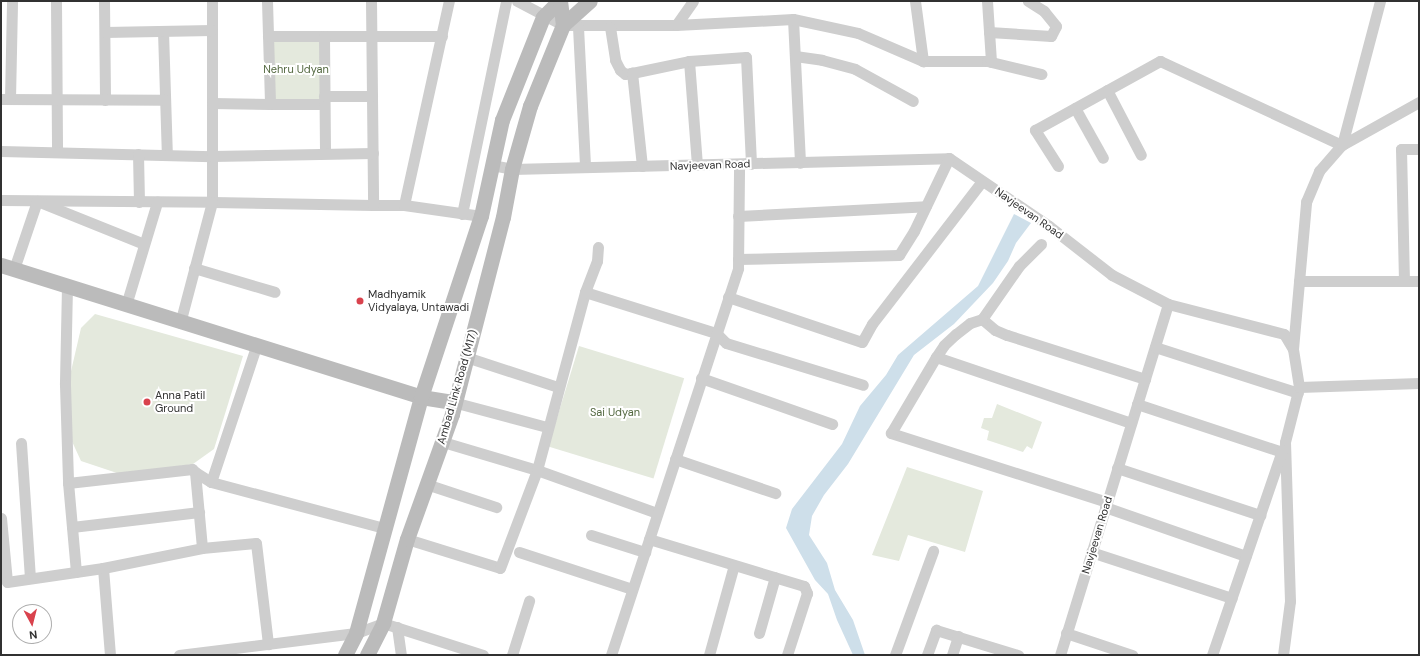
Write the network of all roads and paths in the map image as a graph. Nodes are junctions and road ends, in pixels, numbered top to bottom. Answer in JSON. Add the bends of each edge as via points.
{"nodes":[{"id":1,"x":12,"y":1,"type":"edge"},
{"id":2,"x":56,"y":1,"type":"edge"},
{"id":3,"x":104,"y":1,"type":"edge"},
{"id":4,"x":212,"y":1,"type":"edge"},
{"id":5,"x":267,"y":1,"type":"edge"},
{"id":6,"x":371,"y":1,"type":"edge"},
{"id":7,"x":449,"y":1,"type":"edge"},
{"id":8,"x":506,"y":1,"type":"edge"},
{"id":9,"x":517,"y":1,"type":"edge"},
{"id":10,"x":559,"y":1,"type":"edge"},
{"id":11,"x":590,"y":1,"type":"edge"},
{"id":12,"x":693,"y":1,"type":"edge"},
{"id":13,"x":915,"y":1,"type":"edge"},
{"id":14,"x":987,"y":1,"type":"edge"},
{"id":15,"x":1028,"y":1,"type":"edge"},
{"id":16,"x":1380,"y":1,"type":"edge"},
{"id":17,"x":543,"y":17,"type":"junction"},
{"id":18,"x":793,"y":19,"type":"junction"},
{"id":19,"x":676,"y":25,"type":"junction"},
{"id":20,"x":571,"y":26,"type":"junction"},
{"id":21,"x":610,"y":27,"type":"junction"},
{"id":22,"x":212,"y":30,"type":"junction"},
{"id":23,"x":163,"y":31,"type":"junction"},
{"id":24,"x":105,"y":32,"type":"junction"},
{"id":25,"x":989,"y":32,"type":"junction"},
{"id":26,"x":268,"y":36,"type":"junction"},
{"id":27,"x":324,"y":36,"type":"junction"},
{"id":28,"x":371,"y":36,"type":"junction"},
{"id":29,"x":442,"y":36,"type":"junction"},
{"id":30,"x":795,"y":56,"type":"junction"},
{"id":31,"x":689,"y":61,"type":"junction"},
{"id":32,"x":923,"y":61,"type":"junction"},
{"id":33,"x":991,"y":62,"type":"junction"},
{"id":34,"x":632,"y":73,"type":"junction"},
{"id":35,"x":1041,"y":74,"type":"dead end"},
{"id":36,"x":1107,"y":90,"type":"junction"},
{"id":37,"x":372,"y":96,"type":"junction"},
{"id":38,"x":6,"y":99,"type":"edge"},
{"id":39,"x":57,"y":99,"type":"junction"},
{"id":40,"x":105,"y":100,"type":"junction"},
{"id":41,"x":165,"y":100,"type":"junction"},
{"id":42,"x":324,"y":100,"type":"junction"},
{"id":43,"x":914,"y":101,"type":"dead end"},
{"id":44,"x":1419,"y":102,"type":"edge"},
{"id":45,"x":212,"y":103,"type":"junction"},
{"id":46,"x":270,"y":104,"type":"junction"},
{"id":47,"x":1075,"y":108,"type":"junction"},
{"id":48,"x":1342,"y":144,"type":"junction"},
{"id":49,"x":1419,"y":149,"type":"edge"},
{"id":50,"x":1,"y":151,"type":"edge"},
{"id":51,"x":57,"y":152,"type":"junction"},
{"id":52,"x":324,"y":153,"type":"junction"},
{"id":53,"x":373,"y":153,"type":"junction"},
{"id":54,"x":138,"y":154,"type":"junction"},
{"id":55,"x":167,"y":155,"type":"junction"},
{"id":56,"x":212,"y":156,"type":"junction"},
{"id":57,"x":1141,"y":156,"type":"dead end"},
{"id":58,"x":949,"y":158,"type":"junction"},
{"id":59,"x":1103,"y":158,"type":"dead end"},
{"id":60,"x":800,"y":163,"type":"junction"},
{"id":61,"x":739,"y":164,"type":"junction"},
{"id":62,"x":751,"y":164,"type":"junction"},
{"id":63,"x":492,"y":165,"type":"junction"},
{"id":64,"x":697,"y":165,"type":"junction"},
{"id":65,"x":642,"y":166,"type":"junction"},
{"id":66,"x":1058,"y":166,"type":"dead end"},
{"id":67,"x":585,"y":168,"type":"junction"},
{"id":68,"x":512,"y":169,"type":"junction"},
{"id":69,"x":982,"y":181,"type":"junction"},
{"id":70,"x":1,"y":200,"type":"edge"},
{"id":71,"x":37,"y":201,"type":"junction"},
{"id":72,"x":139,"y":202,"type":"junction"},
{"id":73,"x":157,"y":202,"type":"junction"},
{"id":74,"x":212,"y":202,"type":"junction"},
{"id":75,"x":373,"y":205,"type":"junction"},
{"id":76,"x":404,"y":205,"type":"junction"},
{"id":77,"x":926,"y":206,"type":"junction"},
{"id":78,"x":462,"y":214,"type":"junction"},
{"id":79,"x":481,"y":216,"type":"junction"},
{"id":80,"x":738,"y":216,"type":"junction"},
{"id":81,"x":144,"y":244,"type":"junction"},
{"id":82,"x":1041,"y":244,"type":"dead end"},
{"id":83,"x":598,"y":247,"type":"dead end"},
{"id":84,"x":738,"y":259,"type":"junction"},
{"id":85,"x":8,"y":267,"type":"edge"},
{"id":86,"x":194,"y":268,"type":"junction"},
{"id":87,"x":1404,"y":281,"type":"junction"},
{"id":88,"x":1419,"y":281,"type":"edge"},
{"id":89,"x":1300,"y":282,"type":"junction"},
{"id":90,"x":67,"y":286,"type":"junction"},
{"id":91,"x":275,"y":292,"type":"dead end"},
{"id":92,"x":585,"y":292,"type":"junction"},
{"id":93,"x":728,"y":297,"type":"junction"},
{"id":94,"x":1168,"y":304,"type":"junction"},
{"id":95,"x":126,"y":305,"type":"junction"},
{"id":96,"x":982,"y":319,"type":"junction"},
{"id":97,"x":180,"y":323,"type":"junction"},
{"id":98,"x":716,"y":333,"type":"junction"},
{"id":99,"x":256,"y":347,"type":"junction"},
{"id":100,"x":1155,"y":347,"type":"junction"},
{"id":101,"x":1293,"y":349,"type":"junction"},
{"id":102,"x":466,"y":357,"type":"junction"},
{"id":103,"x":936,"y":357,"type":"junction"},
{"id":104,"x":701,"y":378,"type":"junction"},
{"id":105,"x":1145,"y":379,"type":"junction"},
{"id":106,"x":1419,"y":383,"type":"edge"},
{"id":107,"x":863,"y":385,"type":"dead end"},
{"id":108,"x":558,"y":387,"type":"junction"},
{"id":109,"x":1298,"y":390,"type":"junction"},
{"id":110,"x":421,"y":397,"type":"junction"},
{"id":111,"x":453,"y":402,"type":"junction"},
{"id":112,"x":1137,"y":404,"type":"junction"},
{"id":113,"x":1131,"y":423,"type":"junction"},
{"id":114,"x":832,"y":424,"type":"dead end"},
{"id":115,"x":547,"y":427,"type":"junction"},
{"id":116,"x":443,"y":442,"type":"junction"},
{"id":117,"x":20,"y":443,"type":"dead end"},
{"id":118,"x":1283,"y":447,"type":"junction"},
{"id":119,"x":675,"y":459,"type":"junction"},
{"id":120,"x":1117,"y":468,"type":"junction"},
{"id":121,"x":537,"y":470,"type":"junction"},
{"id":122,"x":195,"y":472,"type":"junction"},
{"id":123,"x":211,"y":482,"type":"junction"},
{"id":124,"x":68,"y":483,"type":"junction"},
{"id":125,"x":426,"y":484,"type":"junction"},
{"id":126,"x":775,"y":493,"type":"dead end"},
{"id":127,"x":1106,"y":505,"type":"junction"},
{"id":128,"x":496,"y":507,"type":"dead end"},
{"id":129,"x":199,"y":512,"type":"junction"},
{"id":130,"x":657,"y":513,"type":"junction"},
{"id":131,"x":1260,"y":515,"type":"junction"},
{"id":132,"x":1,"y":518,"type":"edge"},
{"id":133,"x":72,"y":527,"type":"junction"},
{"id":134,"x":384,"y":528,"type":"junction"},
{"id":135,"x":591,"y":535,"type":"dead end"},
{"id":136,"x":407,"y":539,"type":"junction"},
{"id":137,"x":649,"y":539,"type":"junction"},
{"id":138,"x":2,"y":543,"type":"edge"},
{"id":139,"x":202,"y":548,"type":"junction"},
{"id":140,"x":933,"y":551,"type":"dead end"},
{"id":141,"x":519,"y":552,"type":"dead end"},
{"id":142,"x":644,"y":552,"type":"junction"},
{"id":143,"x":1091,"y":552,"type":"junction"},
{"id":144,"x":1246,"y":556,"type":"junction"},
{"id":145,"x":734,"y":565,"type":"junction"},
{"id":146,"x":103,"y":568,"type":"junction"},
{"id":147,"x":76,"y":572,"type":"junction"},
{"id":148,"x":775,"y":577,"type":"junction"},
{"id":149,"x":30,"y":578,"type":"junction"},
{"id":150,"x":632,"y":589,"type":"junction"},
{"id":151,"x":1232,"y":598,"type":"junction"},
{"id":152,"x":529,"y":601,"type":"dead end"},
{"id":153,"x":390,"y":625,"type":"junction"},
{"id":154,"x":356,"y":633,"type":"junction"},
{"id":155,"x":759,"y":633,"type":"dead end"},
{"id":156,"x":1066,"y":633,"type":"junction"},
{"id":157,"x":958,"y":636,"type":"junction"},
{"id":158,"x":268,"y":644,"type":"junction"},
{"id":159,"x":110,"y":655,"type":"edge"},
{"id":160,"x":179,"y":655,"type":"edge"},
{"id":161,"x":345,"y":655,"type":"edge"},
{"id":162,"x":367,"y":655,"type":"edge"},
{"id":163,"x":401,"y":655,"type":"edge"},
{"id":164,"x":484,"y":655,"type":"edge"},
{"id":165,"x":512,"y":655,"type":"edge"},
{"id":166,"x":611,"y":655,"type":"edge"},
{"id":167,"x":709,"y":655,"type":"edge"},
{"id":168,"x":787,"y":655,"type":"edge"},
{"id":169,"x":895,"y":655,"type":"edge"},
{"id":170,"x":927,"y":655,"type":"edge"},
{"id":171,"x":952,"y":655,"type":"edge"},
{"id":172,"x":1018,"y":655,"type":"edge"},
{"id":173,"x":1060,"y":655,"type":"edge"},
{"id":174,"x":1132,"y":655,"type":"edge"},
{"id":175,"x":1212,"y":655,"type":"edge"},
{"id":176,"x":1283,"y":655,"type":"edge"}],
"edges":[{"from":1,"to":38,"type":"street"},
{"from":2,"to":39,"type":"street"},
{"from":3,"to":24,"type":"street"},
{"from":4,"to":22,"type":"street"},
{"from":5,"to":26,"type":"street"},
{"from":6,"to":28,"type":"street"},
{"from":7,"to":29,"type":"street"},
{"from":8,"to":78,"type":"street"},
{"from":9,"to":17,"type":"street"},
{"from":10,"to":17,"type":"main road"},
{"from":10,"to":20,"type":"main road"},
{"from":11,"to":20,"type":"main road"},
{"from":12,"to":19,"type":"street"},
{"from":13,"to":32,"type":"street"},
{"from":14,"to":25,"type":"street"},
{"from":15,"to":25,"type":"street","via":[[1044,11],[1056,26],[1050,36]]},
{"from":16,"to":48,"type":"street"},
{"from":17,"to":20,"type":"street"},
{"from":17,"to":63,"type":"main road","via":[[502,120]]},
{"from":18,"to":19,"type":"street"},
{"from":18,"to":30,"type":"street"},
{"from":18,"to":32,"type":"street","via":[[858,32]]},
{"from":19,"to":21,"type":"street"},
{"from":20,"to":21,"type":"street"},
{"from":20,"to":67,"type":"street"},
{"from":20,"to":68,"type":"main road","name":"Ambad Link Road (M17)","via":[[530,106]]},
{"from":21,"to":34,"type":"street","via":[[615,60],[625,74]]},
{"from":22,"to":23,"type":"street"},
{"from":22,"to":45,"type":"street"},
{"from":23,"to":24,"type":"street"},
{"from":23,"to":41,"type":"street"},
{"from":24,"to":40,"type":"street"},
{"from":25,"to":33,"type":"street"},
{"from":26,"to":27,"type":"street"},
{"from":26,"to":46,"type":"street"},
{"from":27,"to":28,"type":"street"},
{"from":27,"to":42,"type":"street"},
{"from":28,"to":29,"type":"street"},
{"from":28,"to":37,"type":"street"},
{"from":29,"to":76,"type":"street"},
{"from":30,"to":43,"type":"street","via":[[855,69]]},
{"from":30,"to":60,"type":"street"},
{"from":31,"to":34,"type":"street"},
{"from":31,"to":62,"type":"street","via":[[746,57]]},
{"from":31,"to":64,"type":"street"},
{"from":32,"to":33,"type":"street"},
{"from":33,"to":35,"type":"street"},
{"from":34,"to":65,"type":"street"},
{"from":36,"to":47,"type":"street"},
{"from":36,"to":48,"type":"street","via":[[1160,61]]},
{"from":36,"to":57,"type":"street"},
{"from":37,"to":42,"type":"street"},
{"from":37,"to":53,"type":"street"},
{"from":38,"to":39,"type":"street"},
{"from":39,"to":40,"type":"street"},
{"from":39,"to":51,"type":"street"},
{"from":40,"to":41,"type":"street"},
{"from":41,"to":55,"type":"street"},
{"from":42,"to":46,"type":"street"},
{"from":42,"to":52,"type":"street"},
{"from":44,"to":48,"type":"street"},
{"from":45,"to":46,"type":"street"},
{"from":45,"to":56,"type":"street"},
{"from":47,"to":59,"type":"street"},
{"from":47,"to":66,"type":"street","via":[[1035,130]]},
{"from":48,"to":89,"type":"street","via":[[1319,172],[1306,202]]},
{"from":49,"to":87,"type":"street","via":[[1401,149]]},
{"from":50,"to":51,"type":"street"},
{"from":51,"to":54,"type":"street"},
{"from":52,"to":53,"type":"street"},
{"from":52,"to":56,"type":"street"},
{"from":53,"to":75,"type":"street"},
{"from":54,"to":55,"type":"street"},
{"from":54,"to":72,"type":"street"},
{"from":55,"to":56,"type":"street"},
{"from":56,"to":74,"type":"street"},
{"from":58,"to":60,"type":"street","name":"Navjeevan Road"},
{"from":58,"to":69,"type":"street","name":"Navjeevan Road"},
{"from":58,"to":77,"type":"street"},
{"from":60,"to":62,"type":"street","name":"Navjeevan Road"},
{"from":61,"to":62,"type":"street","name":"Navjeevan Road"},
{"from":61,"to":64,"type":"street","name":"Navjeevan Road"},
{"from":61,"to":80,"type":"street"},
{"from":63,"to":68,"type":"street","name":"Navjeevan Road"},
{"from":63,"to":79,"type":"main road"},
{"from":64,"to":65,"type":"street","name":"Navjeevan Road"},
{"from":65,"to":67,"type":"street","name":"Navjeevan Road"},
{"from":67,"to":68,"type":"street","name":"Navjeevan Road"},
{"from":68,"to":102,"type":"main road","name":"Ambad Link Road (M17)","via":[[503,217]]},
{"from":69,"to":93,"type":"street","via":[[872,324],[862,342]]},
{"from":69,"to":94,"type":"street","name":"Navjeevan Road","via":[[1049,226],[1112,275]]},
{"from":70,"to":71,"type":"street"},
{"from":71,"to":72,"type":"street"},
{"from":71,"to":81,"type":"street"},
{"from":71,"to":85,"type":"street"},
{"from":72,"to":73,"type":"street"},
{"from":73,"to":74,"type":"street"},
{"from":73,"to":81,"type":"street"},
{"from":74,"to":75,"type":"street"},
{"from":74,"to":86,"type":"street"},
{"from":75,"to":76,"type":"street"},
{"from":76,"to":78,"type":"street"},
{"from":77,"to":80,"type":"street"},
{"from":77,"to":84,"type":"street","via":[[899,254]]},
{"from":78,"to":79,"type":"street"},
{"from":79,"to":110,"type":"main road"},
{"from":80,"to":84,"type":"street"},
{"from":81,"to":95,"type":"street"},
{"from":82,"to":96,"type":"street","via":[[1019,266]]},
{"from":83,"to":92,"type":"street","via":[[597,261]]},
{"from":84,"to":93,"type":"street","via":[[738,268]]},
{"from":85,"to":90,"type":"main road"},
{"from":86,"to":91,"type":"street"},
{"from":86,"to":97,"type":"street"},
{"from":87,"to":88,"type":"street"},
{"from":87,"to":89,"type":"street"},
{"from":89,"to":101,"type":"street"},
{"from":90,"to":95,"type":"main road"},
{"from":90,"to":124,"type":"street","via":[[64,385]]},
{"from":92,"to":98,"type":"street"},
{"from":92,"to":108,"type":"street"},
{"from":93,"to":98,"type":"street"},
{"from":94,"to":100,"type":"street","name":"Navjeevan Road"},
{"from":94,"to":101,"type":"street","via":[[1284,334]]},
{"from":95,"to":97,"type":"main road"},
{"from":96,"to":103,"type":"street","via":[[970,323],[956,334]]},
{"from":96,"to":105,"type":"street","via":[[1006,335]]},
{"from":97,"to":99,"type":"main road"},
{"from":98,"to":104,"type":"street"},
{"from":98,"to":107,"type":"street","via":[[726,343]]},
{"from":99,"to":110,"type":"main road"},
{"from":99,"to":123,"type":"street"},
{"from":100,"to":105,"type":"street","name":"Navjeevan Road"},
{"from":100,"to":109,"type":"street"},
{"from":101,"to":109,"type":"street"},
{"from":102,"to":108,"type":"street"},
{"from":102,"to":111,"type":"main road","name":"Ambad Link Road (M17)"},
{"from":103,"to":113,"type":"street"},
{"from":103,"to":127,"type":"street","via":[[891,433]]},
{"from":104,"to":114,"type":"street"},
{"from":104,"to":119,"type":"street"},
{"from":105,"to":112,"type":"street","name":"Navjeevan Road"},
{"from":106,"to":109,"type":"street"},
{"from":108,"to":115,"type":"street"},
{"from":109,"to":118,"type":"street"},
{"from":110,"to":111,"type":"main road"},
{"from":110,"to":134,"type":"main road"},
{"from":111,"to":115,"type":"street"},
{"from":111,"to":116,"type":"main road","name":"Ambad Link Road (M17)"},
{"from":112,"to":113,"type":"street","name":"Navjeevan Road"},
{"from":112,"to":118,"type":"street"},
{"from":113,"to":120,"type":"street","name":"Navjeevan Road"},
{"from":115,"to":121,"type":"street"},
{"from":116,"to":121,"type":"street"},
{"from":116,"to":125,"type":"main road","name":"Ambad Link Road (M17)"},
{"from":117,"to":149,"type":"street"},
{"from":118,"to":131,"type":"street"},
{"from":118,"to":176,"type":"street","via":[[1290,601]]},
{"from":119,"to":126,"type":"street"},
{"from":119,"to":130,"type":"street"},
{"from":120,"to":127,"type":"street","name":"Navjeevan Road"},
{"from":120,"to":131,"type":"street"},
{"from":121,"to":130,"type":"street"},
{"from":121,"to":136,"type":"street","via":[[500,568]]},
{"from":122,"to":123,"type":"street"},
{"from":122,"to":124,"type":"street","via":[[192,469]]},
{"from":122,"to":129,"type":"street"},
{"from":123,"to":134,"type":"street"},
{"from":124,"to":133,"type":"street"},
{"from":125,"to":128,"type":"street"},
{"from":125,"to":136,"type":"main road","name":"Ambad Link Road (M17)"},
{"from":127,"to":143,"type":"street","name":"Navjeevan Road"},
{"from":127,"to":144,"type":"street"},
{"from":129,"to":133,"type":"street"},
{"from":129,"to":139,"type":"street"},
{"from":130,"to":137,"type":"street"},
{"from":131,"to":144,"type":"street"},
{"from":132,"to":138,"type":"street"},
{"from":133,"to":147,"type":"street"},
{"from":134,"to":154,"type":"main road"},
{"from":135,"to":142,"type":"street"},
{"from":136,"to":153,"type":"main road","name":"Ambad Link Road (M17)"},
{"from":137,"to":142,"type":"street"},
{"from":137,"to":145,"type":"street"},
{"from":138,"to":149,"type":"street","via":[[6,582]]},
{"from":139,"to":146,"type":"street"},
{"from":139,"to":158,"type":"street","via":[[256,543]]},
{"from":140,"to":169,"type":"street"},
{"from":141,"to":150,"type":"street"},
{"from":142,"to":150,"type":"street"},
{"from":143,"to":151,"type":"street"},
{"from":143,"to":156,"type":"street","name":"Navjeevan Road"},
{"from":144,"to":151,"type":"street"},
{"from":145,"to":148,"type":"street"},
{"from":145,"to":167,"type":"street"},
{"from":146,"to":147,"type":"street"},
{"from":146,"to":159,"type":"street"},
{"from":147,"to":149,"type":"street"},
{"from":148,"to":155,"type":"street"},
{"from":148,"to":168,"type":"street","via":[[804,586],[807,594]]},
{"from":150,"to":166,"type":"street"},
{"from":151,"to":175,"type":"street"},
{"from":152,"to":165,"type":"street"},
{"from":153,"to":154,"type":"street"},
{"from":153,"to":162,"type":"main road","name":"Ambad Link Road (M17)"},
{"from":153,"to":163,"type":"street"},
{"from":153,"to":164,"type":"street"},
{"from":154,"to":158,"type":"street"},
{"from":154,"to":161,"type":"main road"},
{"from":156,"to":173,"type":"street","name":"Navjeevan Road"},
{"from":156,"to":174,"type":"street"},
{"from":157,"to":170,"type":"street","via":[[936,630]]},
{"from":157,"to":171,"type":"street"},
{"from":157,"to":172,"type":"street"},
{"from":158,"to":160,"type":"street"}]}
